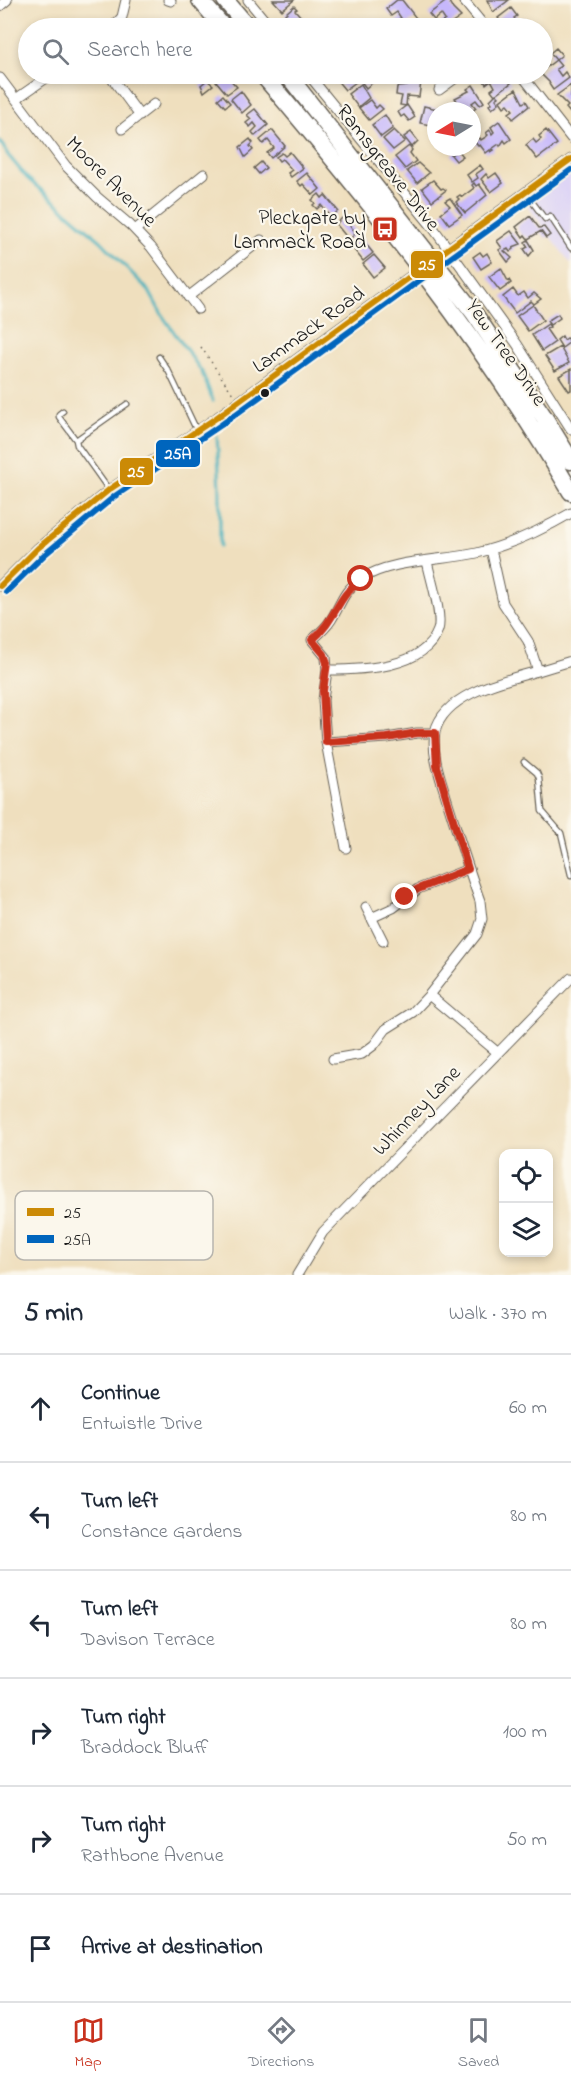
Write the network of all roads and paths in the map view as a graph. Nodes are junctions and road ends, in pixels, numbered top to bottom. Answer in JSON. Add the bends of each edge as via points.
{"nodes":[{"id":1,"x":7,"y":0,"type":"edge"},
{"id":2,"x":126,"y":0,"type":"edge"},
{"id":3,"x":200,"y":0,"type":"edge"},
{"id":4,"x":225,"y":0,"type":"edge"},
{"id":5,"x":248,"y":0,"type":"edge"},
{"id":6,"x":464,"y":0,"type":"edge"},
{"id":7,"x":0,"y":6,"type":"edge"},
{"id":8,"x":121,"y":18,"type":"edge"},
{"id":9,"x":215,"y":18,"type":"edge"},
{"id":10,"x":240,"y":18,"type":"edge"},
{"id":11,"x":263,"y":18,"type":"edge"},
{"id":12,"x":478,"y":18,"type":"edge"},
{"id":13,"x":0,"y":78,"type":"edge"},
{"id":14,"x":38,"y":84,"type":"edge"},
{"id":15,"x":116,"y":84,"type":"edge"},
{"id":16,"x":271,"y":84,"type":"edge"},
{"id":17,"x":294,"y":84,"type":"edge"},
{"id":18,"x":316,"y":84,"type":"edge"},
{"id":19,"x":447,"y":84,"type":"edge"},
{"id":20,"x":529,"y":84,"type":"edge"},
{"id":21,"x":439,"y":90,"type":"dead end"},
{"id":22,"x":16,"y":99,"type":"junction"},
{"id":23,"x":154,"y":104,"type":"dead end"},
{"id":24,"x":140,"y":116,"type":"junction"},
{"id":25,"x":122,"y":129,"type":"dead end"},
{"id":26,"x":571,"y":138,"type":"edge"},
{"id":27,"x":571,"y":159,"type":"edge"},
{"id":28,"x":204,"y":174,"type":"dead end"},
{"id":29,"x":525,"y":192,"type":"junction"},
{"id":30,"x":135,"y":230,"type":"junction"},
{"id":31,"x":261,"y":240,"type":"dead end"},
{"id":32,"x":571,"y":248,"type":"edge"},
{"id":33,"x":449,"y":249,"type":"junction"},
{"id":34,"x":427,"y":266,"type":"junction"},
{"id":35,"x":188,"y":297,"type":"junction"},
{"id":36,"x":198,"y":309,"type":"dead end"},
{"id":37,"x":201,"y":347,"type":"dead end"},
{"id":38,"x":159,"y":357,"type":"dead end"},
{"id":39,"x":238,"y":402,"type":"junction"},
{"id":40,"x":127,"y":404,"type":"dead end"},
{"id":41,"x":63,"y":411,"type":"dead end"},
{"id":42,"x":571,"y":429,"type":"edge"},
{"id":43,"x":197,"y":431,"type":"junction"},
{"id":44,"x":76,"y":440,"type":"junction"},
{"id":45,"x":571,"y":461,"type":"edge"},
{"id":46,"x":109,"y":490,"type":"junction"},
{"id":47,"x":571,"y":492,"type":"edge"},
{"id":48,"x":571,"y":513,"type":"edge"},
{"id":49,"x":491,"y":549,"type":"junction"},
{"id":50,"x":427,"y":561,"type":"junction"},
{"id":51,"x":0,"y":586,"type":"edge"},
{"id":52,"x":571,"y":660,"type":"edge"},
{"id":53,"x":327,"y":670,"type":"junction"},
{"id":54,"x":538,"y":671,"type":"junction"},
{"id":55,"x":435,"y":733,"type":"junction"},
{"id":56,"x":326,"y":742,"type":"junction"},
{"id":57,"x":524,"y":762,"type":"dead end"},
{"id":58,"x":346,"y":848,"type":"dead end"},
{"id":59,"x":468,"y":869,"type":"junction"},
{"id":60,"x":571,"y":875,"type":"edge"},
{"id":61,"x":366,"y":907,"type":"dead end"},
{"id":62,"x":371,"y":918,"type":"junction"},
{"id":63,"x":383,"y":941,"type":"dead end"},
{"id":64,"x":571,"y":979,"type":"edge"},
{"id":65,"x":429,"y":995,"type":"junction"},
{"id":66,"x":497,"y":1052,"type":"junction"},
{"id":67,"x":333,"y":1059,"type":"dead end"},
{"id":68,"x":297,"y":1275,"type":"edge"}],
"edges":[{"from":1,"to":7,"type":"street"},
{"from":2,"to":8,"type":"street"},
{"from":3,"to":9,"type":"highway"},
{"from":4,"to":10,"type":"highway"},
{"from":5,"to":11,"type":"street"},
{"from":6,"to":12,"type":"street"},
{"from":13,"to":22,"type":"street","name":"Moore Avenue"},
{"from":14,"to":22,"type":"street"},
{"from":15,"to":24,"type":"street"},
{"from":16,"to":34,"type":"highway","name":"Ramsgreave Drive"},
{"from":17,"to":34,"type":"highway","name":"Ramsgreave Drive"},
{"from":18,"to":33,"type":"street"},
{"from":19,"to":21,"type":"street"},
{"from":20,"to":26,"type":"street"},
{"from":22,"to":30,"type":"street","name":"Moore Avenue","via":[[66,166]]},
{"from":23,"to":24,"type":"street"},
{"from":24,"to":25,"type":"street"},
{"from":27,"to":29,"type":"street","name":"Lammack Road"},
{"from":28,"to":30,"type":"street"},
{"from":29,"to":32,"type":"lane","via":[[545,219],[550,216]]},
{"from":29,"to":33,"type":"street","name":"Lammack Road"},
{"from":30,"to":35,"type":"street","name":"Moore Avenue"},
{"from":31,"to":35,"type":"street"},
{"from":33,"to":34,"type":"street","name":"Lammack Road"},
{"from":33,"to":42,"type":"street"},
{"from":34,"to":39,"type":"street","name":"Lammack Road"},
{"from":34,"to":45,"type":"highway","name":"Yew Tree Drive","via":[[504,356]]},
{"from":34,"to":47,"type":"highway","name":"Yew Tree Drive"},
{"from":35,"to":36,"type":"street","name":"Moore Avenue"},
{"from":37,"to":39,"type":"path"},
{"from":38,"to":43,"type":"lane"},
{"from":39,"to":43,"type":"street","name":"Lammack Road"},
{"from":40,"to":44,"type":"lane"},
{"from":41,"to":44,"type":"lane","via":[[58,417]]},
{"from":43,"to":46,"type":"street","name":"Lammack Road"},
{"from":44,"to":46,"type":"lane"},
{"from":46,"to":51,"type":"street","name":"Lammack Road","via":[[38,548]]},
{"from":48,"to":49,"type":"street"},
{"from":49,"to":50,"type":"street"},
{"from":49,"to":54,"type":"street","via":[[503,603],[528,642]]},
{"from":50,"to":53,"type":"street","via":[[380,570],[346,592],[332,619],[312,640],[326,657]]},
{"from":50,"to":53,"type":"street","via":[[439,618],[438,630],[427,647],[407,659],[374,668]]},
{"from":52,"to":54,"type":"street"},
{"from":53,"to":56,"type":"street","via":[[323,691]]},
{"from":54,"to":55,"type":"street","via":[[493,683],[468,695],[446,714]]},
{"from":55,"to":56,"type":"street"},
{"from":55,"to":59,"type":"street","via":[[437,766]]},
{"from":56,"to":58,"type":"street"},
{"from":57,"to":60,"type":"lane","via":[[537,773],[543,811],[561,833]]},
{"from":59,"to":62,"type":"street","via":[[418,889],[393,908]]},
{"from":59,"to":65,"type":"street","via":[[482,919],[477,934]]},
{"from":61,"to":62,"type":"street"},
{"from":62,"to":63,"type":"street"},
{"from":64,"to":66,"type":"street","name":"Whinney Lane"},
{"from":65,"to":66,"type":"street"},
{"from":65,"to":67,"type":"street","via":[[362,1054]]},
{"from":66,"to":68,"type":"street","name":"Whinney Lane","via":[[323,1232]]}]}
